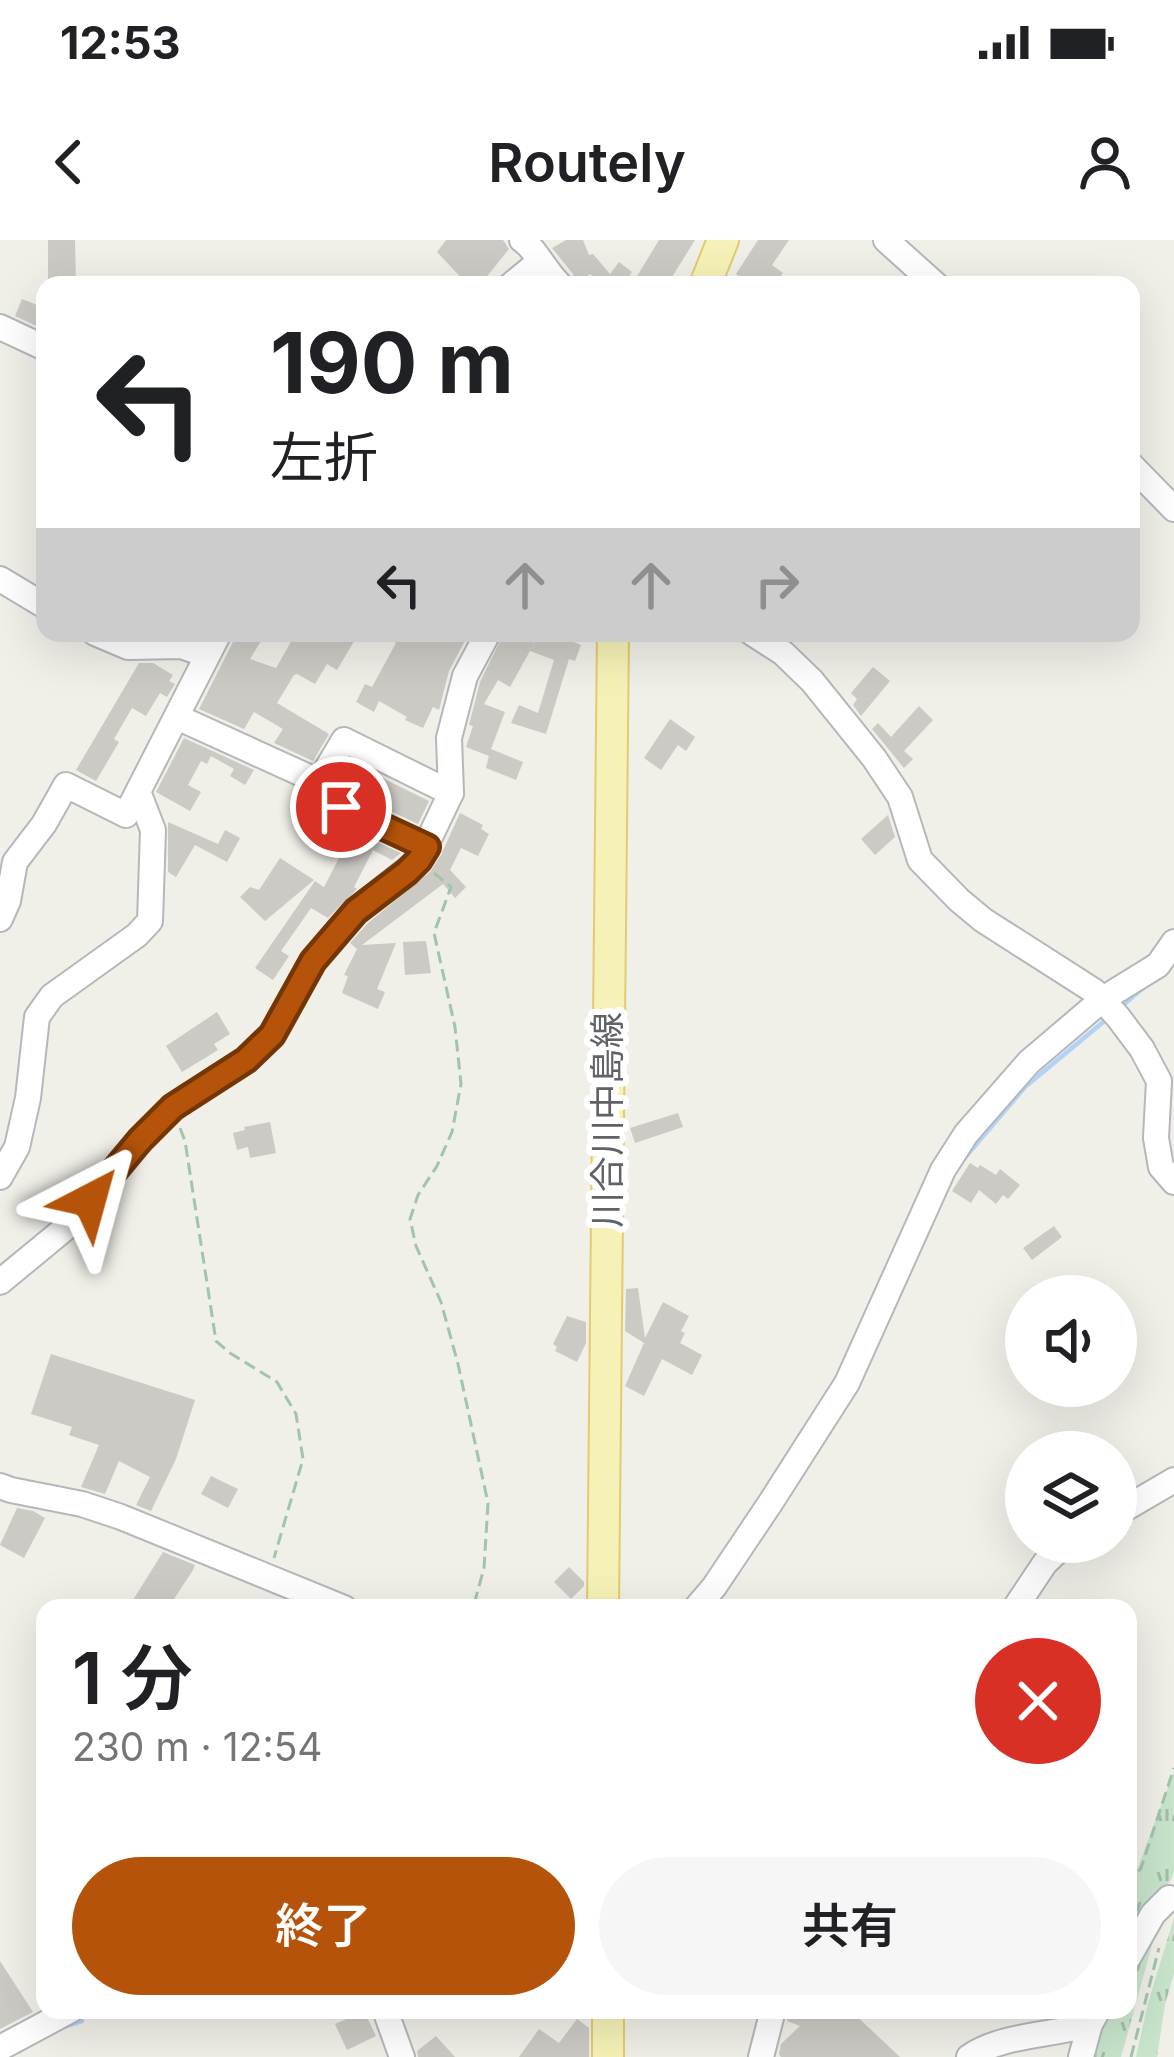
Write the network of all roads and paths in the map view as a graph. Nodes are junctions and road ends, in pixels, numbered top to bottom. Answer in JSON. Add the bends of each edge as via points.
{"nodes":[{"id":1,"x":522,"y":240,"type":"edge"},
{"id":2,"x":723,"y":240,"type":"edge"},
{"id":3,"x":886,"y":240,"type":"edge"},
{"id":4,"x":539,"y":262,"type":"junction"},
{"id":5,"x":523,"y":276,"type":"edge"},
{"id":6,"x":550,"y":276,"type":"edge"},
{"id":7,"x":709,"y":276,"type":"edge"},
{"id":8,"x":926,"y":276,"type":"edge"},
{"id":9,"x":0,"y":327,"type":"edge"},
{"id":10,"x":36,"y":344,"type":"edge"},
{"id":11,"x":1140,"y":474,"type":"edge"},
{"id":12,"x":1174,"y":509,"type":"edge"},
{"id":13,"x":0,"y":579,"type":"edge"},
{"id":14,"x":36,"y":601,"type":"edge"},
{"id":15,"x":116,"y":642,"type":"edge"},
{"id":16,"x":483,"y":642,"type":"edge"},
{"id":17,"x":613,"y":642,"type":"edge"},
{"id":18,"x":766,"y":642,"type":"edge"},
{"id":19,"x":213,"y":644,"type":"edge"},
{"id":20,"x":177,"y":717,"type":"junction"},
{"id":21,"x":319,"y":782,"type":"junction"},
{"id":22,"x":451,"y":793,"type":"junction"},
{"id":23,"x":140,"y":794,"type":"junction"},
{"id":24,"x":423,"y":854,"type":"junction"},
{"id":25,"x":0,"y":920,"type":"edge"},
{"id":26,"x":1174,"y":942,"type":"edge"},
{"id":27,"x":1110,"y":1008,"type":"junction"},
{"id":28,"x":173,"y":1107,"type":"junction"},
{"id":29,"x":0,"y":1178,"type":"edge"},
{"id":30,"x":1174,"y":1182,"type":"edge"},
{"id":31,"x":0,"y":1282,"type":"edge"},
{"id":32,"x":1174,"y":1480,"type":"edge"},
{"id":33,"x":0,"y":1486,"type":"edge"},
{"id":34,"x":1137,"y":1502,"type":"edge"},
{"id":35,"x":1045,"y":1563,"type":"edge"},
{"id":36,"x":269,"y":1577,"type":"junction"},
{"id":37,"x":322,"y":1599,"type":"edge"},
{"id":38,"x":475,"y":1599,"type":"edge"},
{"id":39,"x":603,"y":1599,"type":"edge"},
{"id":40,"x":704,"y":1599,"type":"edge"},
{"id":41,"x":1021,"y":1599,"type":"edge"},
{"id":42,"x":1174,"y":1768,"type":"edge"},
{"id":43,"x":1137,"y":1874,"type":"edge"},
{"id":44,"x":1169,"y":1898,"type":"dead end"},
{"id":45,"x":1163,"y":1933,"type":"dead end"},
{"id":46,"x":1137,"y":1942,"type":"edge"},
{"id":47,"x":54,"y":2019,"type":"edge"},
{"id":48,"x":388,"y":2019,"type":"edge"},
{"id":49,"x":608,"y":2019,"type":"edge"},
{"id":50,"x":771,"y":2019,"type":"edge"},
{"id":51,"x":1087,"y":2020,"type":"edge"},
{"id":52,"x":0,"y":2048,"type":"edge"},
{"id":53,"x":402,"y":2057,"type":"edge"},
{"id":54,"x":608,"y":2057,"type":"edge"},
{"id":55,"x":761,"y":2057,"type":"edge"},
{"id":56,"x":969,"y":2057,"type":"edge"},
{"id":57,"x":1081,"y":2057,"type":"edge"},
{"id":58,"x":1131,"y":2057,"type":"edge"}],
"edges":[{"from":1,"to":4,"type":"street"},
{"from":2,"to":7,"type":"main road"},
{"from":3,"to":8,"type":"street"},
{"from":4,"to":5,"type":"street"},
{"from":4,"to":6,"type":"street"},
{"from":9,"to":10,"type":"street"},
{"from":11,"to":12,"type":"street"},
{"from":13,"to":14,"type":"street"},
{"from":15,"to":19,"type":"street"},
{"from":16,"to":22,"type":"street","via":[[449,738]]},
{"from":17,"to":39,"type":"main road","name":"川合川中島線"},
{"from":18,"to":27,"type":"street","via":[[812,681],[900,797],[920,860],[983,920]]},
{"from":19,"to":20,"type":"street"},
{"from":20,"to":21,"type":"street"},
{"from":20,"to":23,"type":"street"},
{"from":21,"to":22,"type":"street","via":[[344,740]]},
{"from":21,"to":24,"type":"street","via":[[346,794],[341,807]]},
{"from":22,"to":24,"type":"street"},
{"from":23,"to":25,"type":"street","via":[[126,815],[66,785],[15,862]]},
{"from":23,"to":29,"type":"street","via":[[153,830],[150,921],[52,996],[37,1017],[17,1147]]},
{"from":24,"to":28,"type":"street","via":[[313,961],[272,1035]]},
{"from":24,"to":38,"type":"path","via":[[451,887],[434,933],[461,1084],[452,1132],[410,1219],[441,1302],[488,1503]]},
{"from":26,"to":27,"type":"street"},
{"from":27,"to":30,"type":"street","via":[[1160,1081],[1156,1138],[1161,1167]]},
{"from":27,"to":40,"type":"street","via":[[1029,1062],[966,1134],[848,1383]]},
{"from":28,"to":31,"type":"street","via":[[74,1220]]},
{"from":28,"to":36,"type":"path","via":[[216,1341],[277,1382],[296,1414],[303,1460]]},
{"from":32,"to":34,"type":"street"},
{"from":33,"to":36,"type":"street","via":[[121,1517]]},
{"from":35,"to":41,"type":"street"},
{"from":36,"to":37,"type":"street"},
{"from":42,"to":43,"type":"path"},
{"from":44,"to":46,"type":"street"},
{"from":45,"to":58,"type":"path"},
{"from":47,"to":52,"type":"street"},
{"from":48,"to":53,"type":"street"},
{"from":49,"to":54,"type":"main road"},
{"from":50,"to":55,"type":"street"},
{"from":51,"to":56,"type":"street"},
{"from":51,"to":57,"type":"street"}]}
